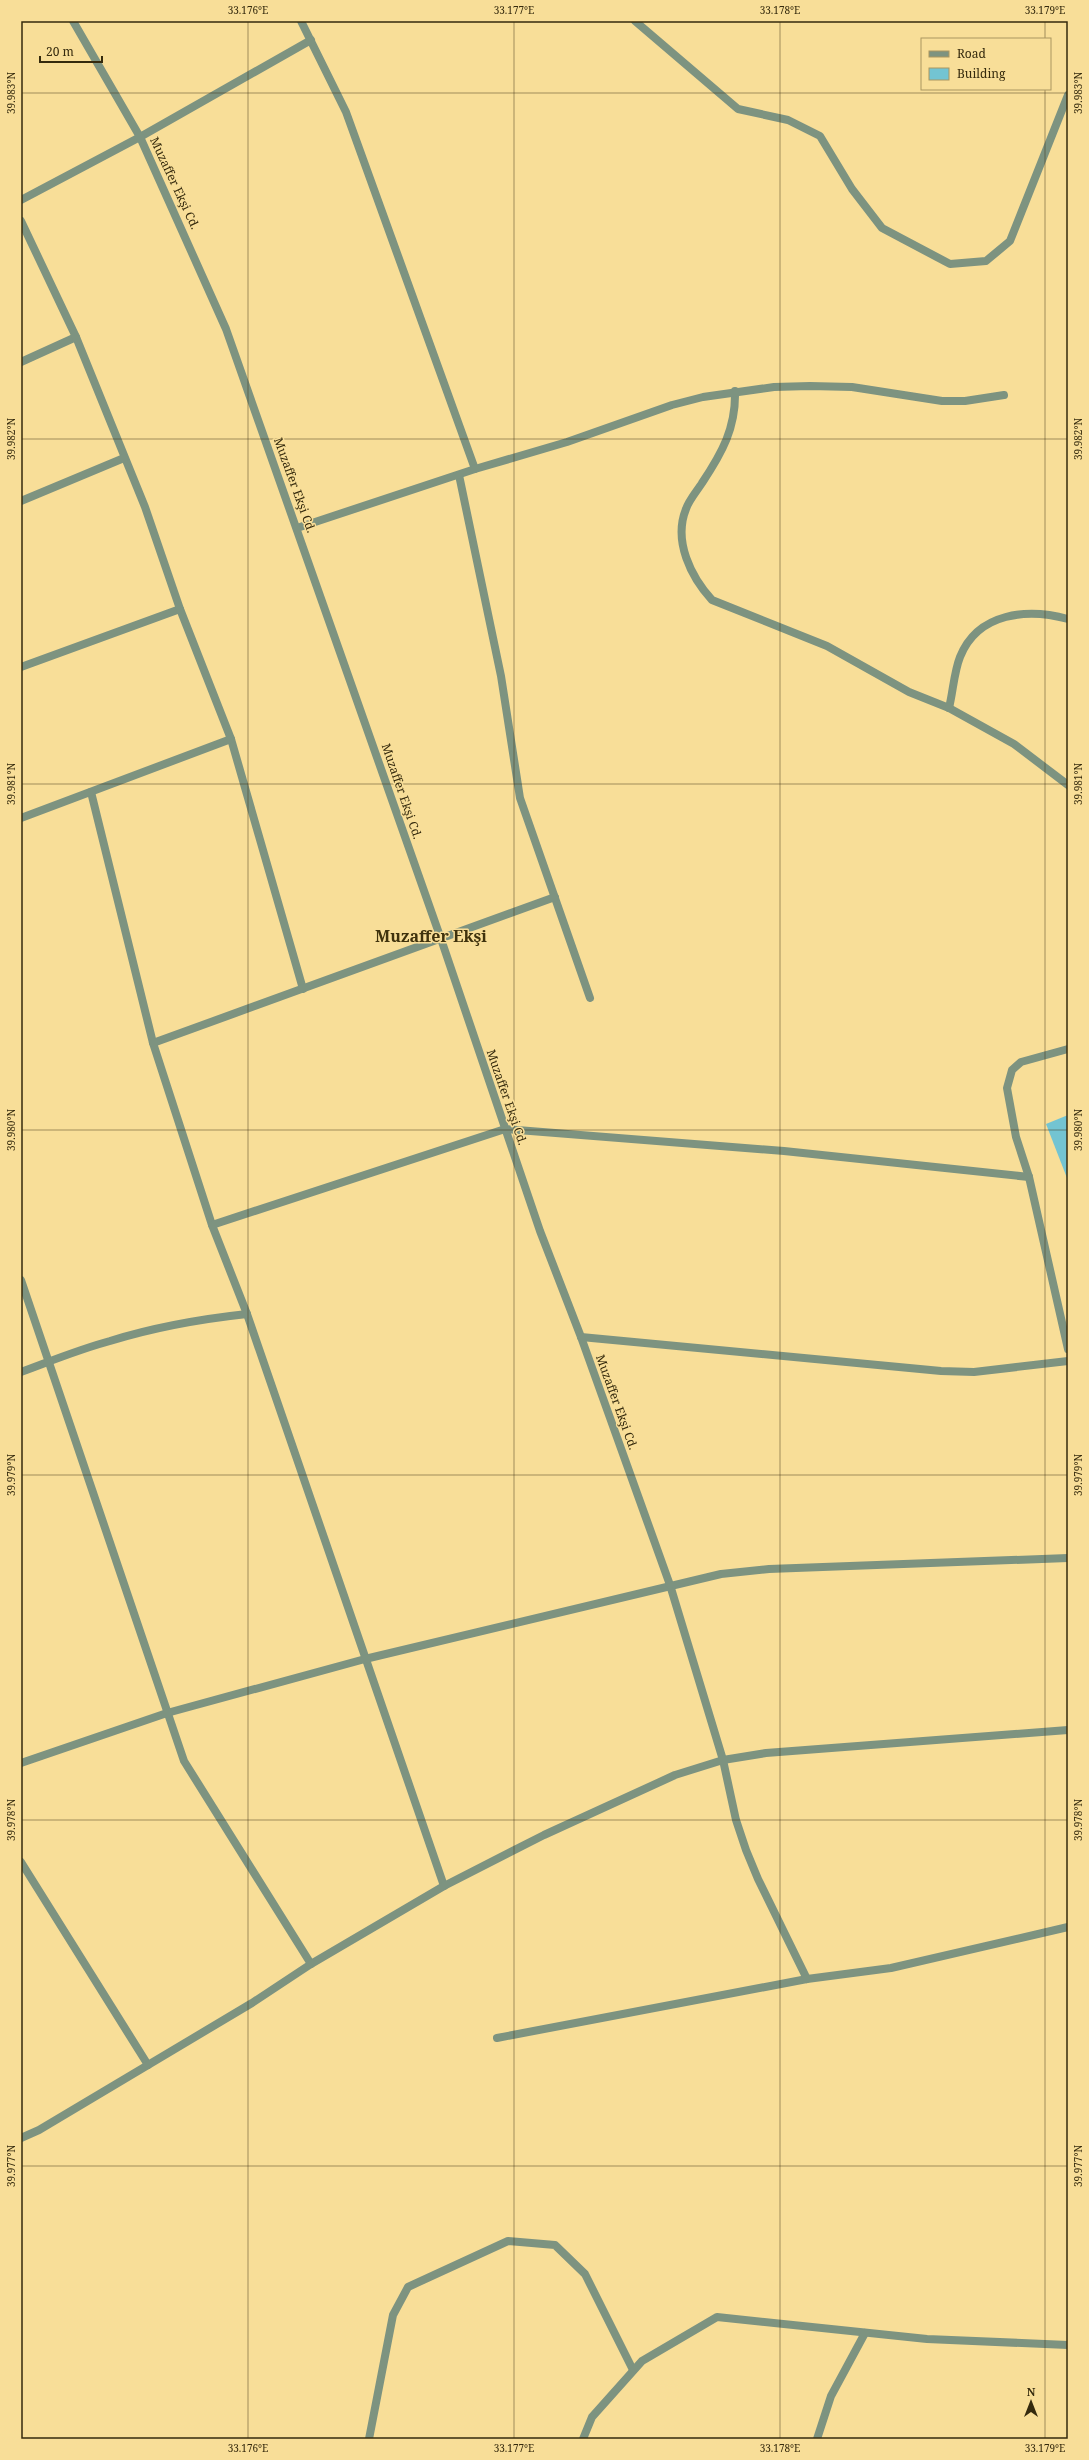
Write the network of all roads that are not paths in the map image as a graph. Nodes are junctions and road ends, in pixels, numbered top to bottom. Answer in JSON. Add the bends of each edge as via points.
{"nodes":[{"id":1,"x":73,"y":21,"type":"edge"},
{"id":2,"x":301,"y":21,"type":"edge"},
{"id":3,"x":635,"y":21,"type":"edge"},
{"id":4,"x":312,"y":40,"type":"junction"},
{"id":5,"x":1068,"y":95,"type":"edge"},
{"id":6,"x":140,"y":137,"type":"junction"},
{"id":7,"x":21,"y":200,"type":"edge"},
{"id":8,"x":21,"y":221,"type":"edge"},
{"id":9,"x":76,"y":337,"type":"junction"},
{"id":10,"x":21,"y":362,"type":"edge"},
{"id":11,"x":735,"y":391,"type":"junction"},
{"id":12,"x":1004,"y":395,"type":"dead end"},
{"id":13,"x":124,"y":458,"type":"junction"},
{"id":14,"x":475,"y":468,"type":"junction"},
{"id":15,"x":460,"y":475,"type":"junction"},
{"id":16,"x":21,"y":501,"type":"edge"},
{"id":17,"x":297,"y":528,"type":"junction"},
{"id":18,"x":180,"y":609,"type":"junction"},
{"id":19,"x":1068,"y":619,"type":"edge"},
{"id":20,"x":21,"y":667,"type":"edge"},
{"id":21,"x":949,"y":708,"type":"junction"},
{"id":22,"x":232,"y":739,"type":"junction"},
{"id":23,"x":1068,"y":785,"type":"edge"},
{"id":24,"x":91,"y":792,"type":"junction"},
{"id":25,"x":21,"y":818,"type":"edge"},
{"id":26,"x":555,"y":898,"type":"junction"},
{"id":27,"x":441,"y":939,"type":"junction"},
{"id":28,"x":303,"y":989,"type":"junction"},
{"id":29,"x":590,"y":998,"type":"dead end"},
{"id":30,"x":153,"y":1042,"type":"junction"},
{"id":31,"x":1068,"y":1049,"type":"edge"},
{"id":32,"x":505,"y":1128,"type":"junction"},
{"id":33,"x":1029,"y":1177,"type":"junction"},
{"id":34,"x":212,"y":1225,"type":"junction"},
{"id":35,"x":21,"y":1280,"type":"edge"},
{"id":36,"x":247,"y":1314,"type":"junction"},
{"id":37,"x":581,"y":1338,"type":"junction"},
{"id":38,"x":1068,"y":1349,"type":"edge"},
{"id":39,"x":1068,"y":1361,"type":"edge"},
{"id":40,"x":48,"y":1362,"type":"junction"},
{"id":41,"x":21,"y":1372,"type":"edge"},
{"id":42,"x":1068,"y":1558,"type":"edge"},
{"id":43,"x":670,"y":1585,"type":"junction"},
{"id":44,"x":365,"y":1659,"type":"junction"},
{"id":45,"x":167,"y":1712,"type":"junction"},
{"id":46,"x":1068,"y":1730,"type":"edge"},
{"id":47,"x":723,"y":1760,"type":"junction"},
{"id":48,"x":21,"y":1763,"type":"edge"},
{"id":49,"x":21,"y":1862,"type":"edge"},
{"id":50,"x":444,"y":1886,"type":"junction"},
{"id":51,"x":1068,"y":1927,"type":"edge"},
{"id":52,"x":312,"y":1964,"type":"junction"},
{"id":53,"x":807,"y":1979,"type":"junction"},
{"id":54,"x":497,"y":2038,"type":"dead end"},
{"id":55,"x":148,"y":2065,"type":"junction"},
{"id":56,"x":21,"y":2138,"type":"edge"},
{"id":57,"x":865,"y":2333,"type":"junction"},
{"id":58,"x":1068,"y":2345,"type":"edge"},
{"id":59,"x":633,"y":2370,"type":"junction"},
{"id":60,"x":369,"y":2439,"type":"edge"},
{"id":61,"x":583,"y":2439,"type":"edge"},
{"id":62,"x":817,"y":2439,"type":"edge"}],
"edges":[{"from":1,"to":6,"type":"street","name":"Muzaffer Ekşi Cd."},
{"from":2,"to":4,"type":"street"},
{"from":3,"to":5,"type":"street","via":[[738,109],[788,120],[820,136],[852,189],[882,228],[950,264],[986,261],[1010,241]]},
{"from":4,"to":6,"type":"street"},
{"from":4,"to":14,"type":"street","via":[[346,112]]},
{"from":6,"to":7,"type":"street"},
{"from":6,"to":17,"type":"street","name":"Muzaffer Ekşi Cd.","via":[[226,329]]},
{"from":8,"to":9,"type":"street"},
{"from":9,"to":10,"type":"street"},
{"from":9,"to":13,"type":"street"},
{"from":11,"to":12,"type":"street","via":[[789,386],[852,387],[942,401],[965,401]]},
{"from":11,"to":14,"type":"street","via":[[672,405],[567,442]]},
{"from":11,"to":21,"type":"street","via":[[734,420],[726,444],[686,508],[684,516],[685,552],[699,584],[712,600],[827,646],[909,692]]},
{"from":13,"to":16,"type":"street"},
{"from":13,"to":18,"type":"street","via":[[145,506]]},
{"from":14,"to":15,"type":"street"},
{"from":15,"to":17,"type":"street"},
{"from":15,"to":26,"type":"street","via":[[501,676],[520,798]]},
{"from":17,"to":27,"type":"street","name":"Muzaffer Ekşi Cd."},
{"from":18,"to":20,"type":"street"},
{"from":18,"to":22,"type":"street"},
{"from":19,"to":21,"type":"street","via":[[1043,612],[1027,612],[998,619],[987,626],[975,636],[960,657]]},
{"from":21,"to":23,"type":"street","via":[[1014,744]]},
{"from":22,"to":24,"type":"street"},
{"from":22,"to":28,"type":"street"},
{"from":24,"to":25,"type":"street"},
{"from":24,"to":30,"type":"street"},
{"from":26,"to":27,"type":"street"},
{"from":26,"to":29,"type":"street"},
{"from":27,"to":28,"type":"street"},
{"from":27,"to":32,"type":"street","name":"Muzaffer Ekşi Cd."},
{"from":28,"to":30,"type":"street"},
{"from":30,"to":34,"type":"street"},
{"from":31,"to":33,"type":"street","via":[[1021,1062],[1012,1070],[1007,1088],[1016,1137]]},
{"from":32,"to":33,"type":"street","via":[[784,1151]]},
{"from":32,"to":34,"type":"street"},
{"from":32,"to":37,"type":"street","name":"Muzaffer Ekşi Cd.","via":[[540,1231]]},
{"from":33,"to":38,"type":"street"},
{"from":34,"to":36,"type":"street"},
{"from":35,"to":40,"type":"street"},
{"from":36,"to":40,"type":"street","via":[[211,1318],[140,1332]]},
{"from":36,"to":44,"type":"street"},
{"from":37,"to":39,"type":"street","via":[[941,1371],[974,1372]]},
{"from":37,"to":43,"type":"street","name":"Muzaffer Ekşi Cd."},
{"from":40,"to":41,"type":"street"},
{"from":40,"to":45,"type":"street"},
{"from":42,"to":43,"type":"street","via":[[769,1568],[721,1574]]},
{"from":43,"to":44,"type":"street"},
{"from":43,"to":47,"type":"street","name":"Muzaffer Ekşi Cd."},
{"from":44,"to":45,"type":"street"},
{"from":44,"to":50,"type":"street"},
{"from":45,"to":48,"type":"street"},
{"from":45,"to":52,"type":"street","via":[[184,1760]]},
{"from":46,"to":47,"type":"street","via":[[766,1753]]},
{"from":47,"to":50,"type":"street","via":[[676,1775]]},
{"from":47,"to":53,"type":"street","name":"Muzaffer Ekşi Cd.","via":[[736,1820],[746,1850]]},
{"from":49,"to":55,"type":"street"},
{"from":50,"to":52,"type":"street"},
{"from":51,"to":53,"type":"street","via":[[891,1968]]},
{"from":52,"to":55,"type":"street"},
{"from":53,"to":54,"type":"street"},
{"from":55,"to":56,"type":"street","via":[[39,2130]]},
{"from":57,"to":58,"type":"street","via":[[927,2339]]},
{"from":57,"to":59,"type":"street","via":[[717,2317],[642,2361]]},
{"from":57,"to":62,"type":"street","via":[[831,2396]]},
{"from":59,"to":60,"type":"street","via":[[585,2274],[555,2245],[508,2241],[408,2287],[392,2315]]},
{"from":59,"to":61,"type":"street","via":[[592,2417]]}]}
